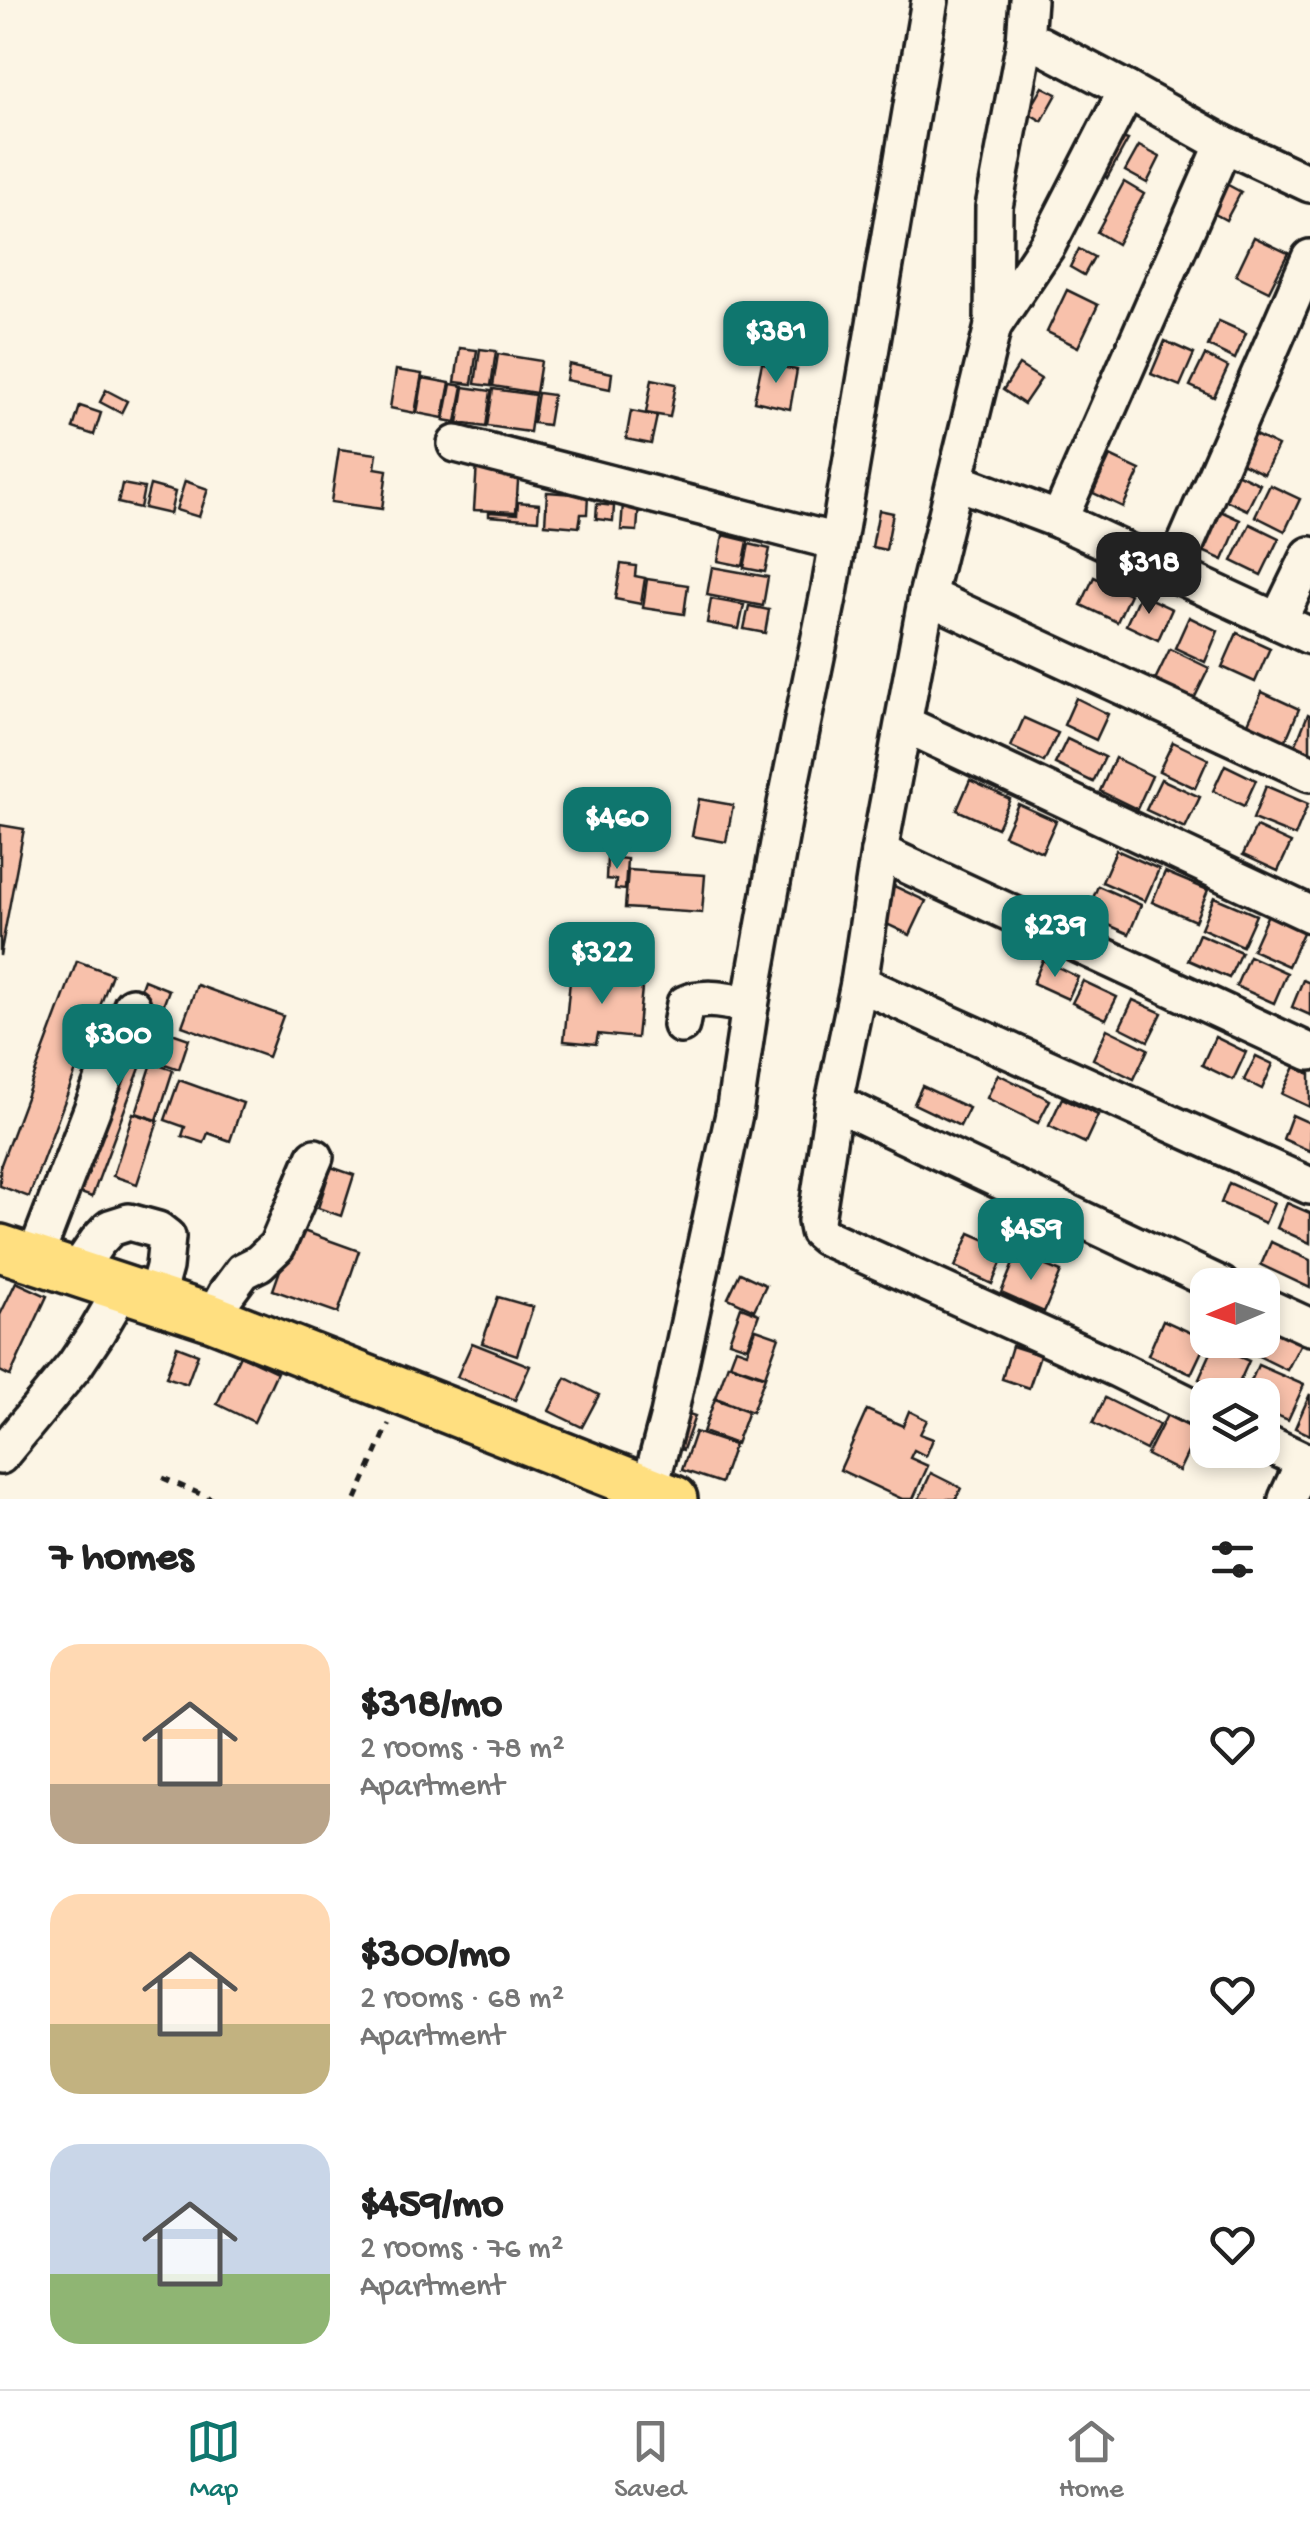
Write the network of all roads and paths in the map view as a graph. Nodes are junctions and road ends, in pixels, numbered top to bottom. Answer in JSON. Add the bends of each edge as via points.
{"nodes":[{"id":1,"x":930,"y":0,"type":"edge"},
{"id":2,"x":1028,"y":0,"type":"edge"},
{"id":3,"x":1026,"y":41,"type":"junction"},
{"id":4,"x":1128,"y":90,"type":"junction"},
{"id":5,"x":1224,"y":144,"type":"junction"},
{"id":6,"x":1310,"y":184,"type":"edge"},
{"id":7,"x":1310,"y":258,"type":"edge"},
{"id":8,"x":993,"y":326,"type":"junction"},
{"id":9,"x":456,"y":444,"type":"dead end"},
{"id":10,"x":956,"y":480,"type":"junction"},
{"id":11,"x":1060,"y":520,"type":"junction"},
{"id":12,"x":837,"y":542,"type":"junction"},
{"id":13,"x":1310,"y":555,"type":"edge"},
{"id":14,"x":1173,"y":573,"type":"junction"},
{"id":15,"x":927,"y":596,"type":"junction"},
{"id":16,"x":1294,"y":629,"type":"edge"},
{"id":17,"x":904,"y":724,"type":"junction"},
{"id":18,"x":1310,"y":773,"type":"edge"},
{"id":19,"x":879,"y":852,"type":"junction"},
{"id":20,"x":1310,"y":914,"type":"edge"},
{"id":21,"x":859,"y":983,"type":"junction"},
{"id":22,"x":132,"y":1006,"type":"dead end"},
{"id":23,"x":750,"y":1006,"type":"junction"},
{"id":24,"x":681,"y":1026,"type":"dead end"},
{"id":25,"x":1310,"y":1052,"type":"edge"},
{"id":26,"x":834,"y":1102,"type":"junction"},
{"id":27,"x":315,"y":1157,"type":"dead end"},
{"id":28,"x":1310,"y":1186,"type":"edge"},
{"id":29,"x":37,"y":1260,"type":"edge"},
{"id":30,"x":1190,"y":1270,"type":"edge"},
{"id":31,"x":138,"y":1294,"type":"junction"},
{"id":32,"x":1280,"y":1313,"type":"edge"},
{"id":33,"x":213,"y":1318,"type":"junction"},
{"id":34,"x":1310,"y":1327,"type":"edge"},
{"id":35,"x":1190,"y":1405,"type":"edge"},
{"id":36,"x":387,"y":1428,"type":"dead end"},
{"id":37,"x":1280,"y":1450,"type":"edge"},
{"id":38,"x":0,"y":1456,"type":"edge"},
{"id":39,"x":1307,"y":1463,"type":"edge"},
{"id":40,"x":164,"y":1478,"type":"dead end"},
{"id":41,"x":662,"y":1495,"type":"edge"},
{"id":42,"x":212,"y":1499,"type":"edge"},
{"id":43,"x":356,"y":1499,"type":"edge"},
{"id":44,"x":1287,"y":1499,"type":"edge"}],
"edges":[{"from":1,"to":12,"type":"street"},
{"from":2,"to":3,"type":"street"},
{"from":3,"to":4,"type":"street"},
{"from":3,"to":8,"type":"street","via":[[994,206]]},
{"from":4,"to":5,"type":"street"},
{"from":4,"to":8,"type":"street","via":[[1048,244]]},
{"from":5,"to":6,"type":"street"},
{"from":5,"to":11,"type":"street"},
{"from":7,"to":14,"type":"street"},
{"from":8,"to":10,"type":"street"},
{"from":9,"to":12,"type":"street"},
{"from":10,"to":11,"type":"street"},
{"from":10,"to":15,"type":"street"},
{"from":11,"to":14,"type":"street"},
{"from":12,"to":23,"type":"street"},
{"from":13,"to":16,"type":"street"},
{"from":14,"to":16,"type":"street"},
{"from":15,"to":17,"type":"street"},
{"from":15,"to":18,"type":"street"},
{"from":17,"to":19,"type":"street"},
{"from":17,"to":20,"type":"street"},
{"from":19,"to":21,"type":"street"},
{"from":19,"to":25,"type":"street"},
{"from":21,"to":26,"type":"street"},
{"from":21,"to":28,"type":"street"},
{"from":22,"to":29,"type":"street"},
{"from":23,"to":24,"type":"street","via":[[695,999],[685,1004]]},
{"from":23,"to":41,"type":"street","via":[[734,1114],[669,1415]]},
{"from":26,"to":30,"type":"street"},
{"from":26,"to":35,"type":"street","via":[[816,1221],[825,1237]]},
{"from":27,"to":33,"type":"street","via":[[277,1246],[243,1272]]},
{"from":29,"to":31,"type":"main road"},
{"from":29,"to":31,"type":"street","via":[[97,1242],[129,1222],[158,1230],[167,1247]]},
{"from":31,"to":33,"type":"main road"},
{"from":31,"to":38,"type":"street","via":[[98,1332]]},
{"from":32,"to":34,"type":"street"},
{"from":33,"to":41,"type":"main road"},
{"from":36,"to":43,"type":"path"},
{"from":37,"to":39,"type":"street"},
{"from":39,"to":44,"type":"street"},
{"from":40,"to":42,"type":"path"}]}
